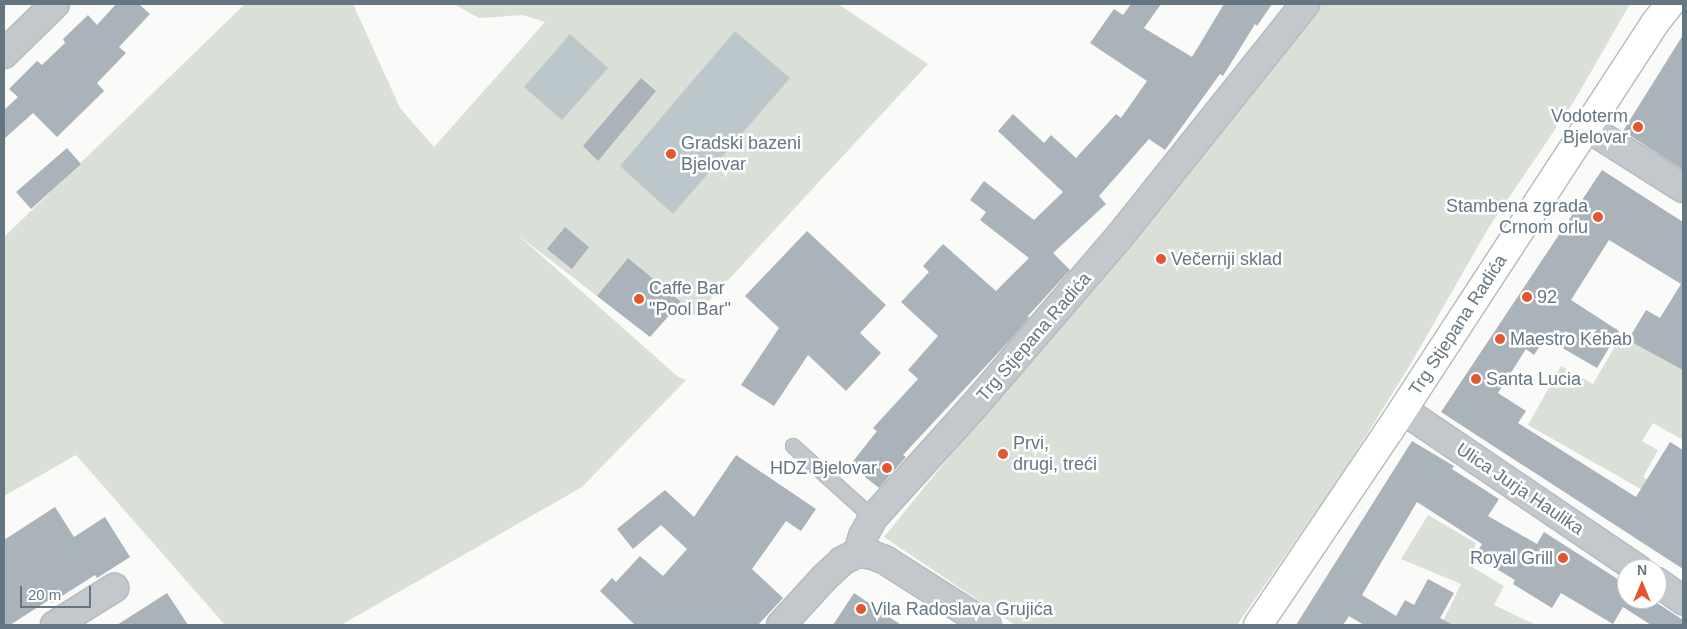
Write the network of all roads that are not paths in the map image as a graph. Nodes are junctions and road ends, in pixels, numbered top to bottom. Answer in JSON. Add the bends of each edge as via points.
{"nodes":[{"id":1,"x":55,"y":4,"type":"edge"},
{"id":2,"x":1305,"y":4,"type":"edge"},
{"id":3,"x":1662,"y":10,"type":"edge"},
{"id":4,"x":4,"y":54,"type":"edge"},
{"id":5,"x":1588,"y":128,"type":"junction"},
{"id":6,"x":1683,"y":188,"type":"edge"},
{"id":7,"x":1403,"y":410,"type":"junction"},
{"id":8,"x":793,"y":446,"type":"dead end"},
{"id":9,"x":873,"y":518,"type":"junction"},
{"id":10,"x":858,"y":553,"type":"junction"},
{"id":11,"x":1623,"y":559,"type":"edge"},
{"id":12,"x":114,"y":588,"type":"dead end"},
{"id":13,"x":1667,"y":589,"type":"edge"},
{"id":14,"x":1683,"y":600,"type":"edge"},
{"id":15,"x":55,"y":625,"type":"edge"},
{"id":16,"x":781,"y":625,"type":"edge"},
{"id":17,"x":987,"y":625,"type":"edge"},
{"id":18,"x":1258,"y":625,"type":"edge"}],
"edges":[{"from":1,"to":4,"type":"street"},
{"from":2,"to":9,"type":"street","name":"Trg Stjepana Radića","via":[[1119,237]]},
{"from":3,"to":5,"type":"main road","name":"Trg Stjepana Radića"},
{"from":5,"to":6,"type":"street"},
{"from":5,"to":7,"type":"main road","name":"Trg Stjepana Radića"},
{"from":7,"to":11,"type":"street","name":"Ulica Jurja Haulika"},
{"from":7,"to":18,"type":"main road","name":"Trg Stjepana Radića"},
{"from":8,"to":9,"type":"lane"},
{"from":9,"to":10,"type":"street","name":"Trg Stjepana Radića","via":[[862,536]]},
{"from":10,"to":16,"type":"street","via":[[842,561]]},
{"from":10,"to":17,"type":"street","via":[[885,560]]},
{"from":12,"to":15,"type":"street"},
{"from":13,"to":14,"type":"street"}]}
